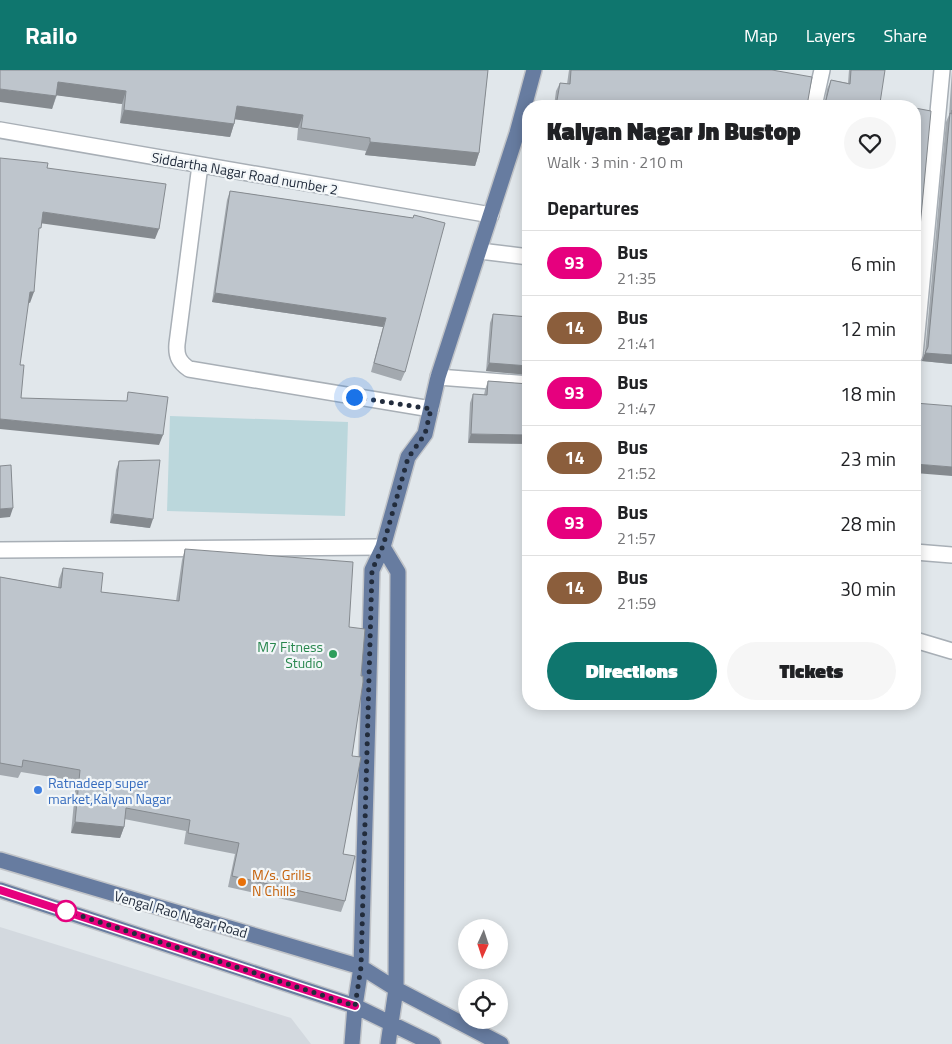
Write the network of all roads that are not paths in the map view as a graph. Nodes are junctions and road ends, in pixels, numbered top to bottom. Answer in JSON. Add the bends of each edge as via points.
{"nodes":[{"id":1,"x":534,"y":70,"type":"edge"},
{"id":2,"x":822,"y":70,"type":"edge"},
{"id":3,"x":942,"y":70,"type":"edge"},
{"id":4,"x":529,"y":100,"type":"edge"},
{"id":5,"x":815,"y":100,"type":"edge"},
{"id":6,"x":0,"y":130,"type":"edge"},
{"id":7,"x":522,"y":136,"type":"edge"},
{"id":8,"x":200,"y":165,"type":"junction"},
{"id":9,"x":491,"y":215,"type":"junction"},
{"id":10,"x":480,"y":251,"type":"junction"},
{"id":11,"x":522,"y":256,"type":"edge"},
{"id":12,"x":921,"y":292,"type":"edge"},
{"id":13,"x":438,"y":377,"type":"junction"},
{"id":14,"x":522,"y":383,"type":"edge"},
{"id":15,"x":431,"y":409,"type":"junction"},
{"id":16,"x":383,"y":546,"type":"junction"},
{"id":17,"x":0,"y":550,"type":"edge"},
{"id":18,"x":921,"y":552,"type":"edge"},
{"id":19,"x":952,"y":555,"type":"edge"},
{"id":20,"x":921,"y":642,"type":"edge"},
{"id":21,"x":952,"y":651,"type":"edge"},
{"id":22,"x":0,"y":860,"type":"edge"},
{"id":23,"x":0,"y":890,"type":"edge"},
{"id":24,"x":361,"y":967,"type":"junction"},
{"id":25,"x":396,"y":989,"type":"junction"},
{"id":26,"x":355,"y":1006,"type":"junction"},
{"id":27,"x":391,"y":1024,"type":"junction"},
{"id":28,"x":352,"y":1044,"type":"edge"},
{"id":29,"x":388,"y":1044,"type":"edge"},
{"id":30,"x":433,"y":1044,"type":"edge"},
{"id":31,"x":501,"y":1044,"type":"edge"}],
"edges":[{"from":1,"to":4,"type":"main road"},
{"from":2,"to":5,"type":"street"},
{"from":3,"to":12,"type":"street"},
{"from":6,"to":8,"type":"street","name":"Siddartha Nagar Road number 2"},
{"from":7,"to":9,"type":"main road"},
{"from":8,"to":9,"type":"street","name":"Siddartha Nagar Road number 2"},
{"from":8,"to":15,"type":"street","via":[[176,354],[184,366]]},
{"from":9,"to":10,"type":"main road"},
{"from":10,"to":11,"type":"street"},
{"from":10,"to":13,"type":"main road"},
{"from":13,"to":14,"type":"street"},
{"from":13,"to":15,"type":"main road"},
{"from":15,"to":16,"type":"main road","via":[[425,434],[408,458]]},
{"from":16,"to":17,"type":"street"},
{"from":16,"to":24,"type":"main road","via":[[372,570]]},
{"from":16,"to":25,"type":"main road","via":[[398,572]]},
{"from":18,"to":19,"type":"street"},
{"from":20,"to":21,"type":"street"},
{"from":22,"to":24,"type":"main road","name":"Vengal Rao Nagar Road"},
{"from":23,"to":26,"type":"main road"},
{"from":24,"to":25,"type":"main road","name":"Vengal Rao Nagar Road"},
{"from":24,"to":26,"type":"main road"},
{"from":25,"to":27,"type":"main road"},
{"from":25,"to":31,"type":"main road","name":"Vengal Rao Nagar Road"},
{"from":26,"to":27,"type":"main road"},
{"from":26,"to":28,"type":"main road"},
{"from":27,"to":29,"type":"main road"},
{"from":27,"to":30,"type":"main road"}]}
